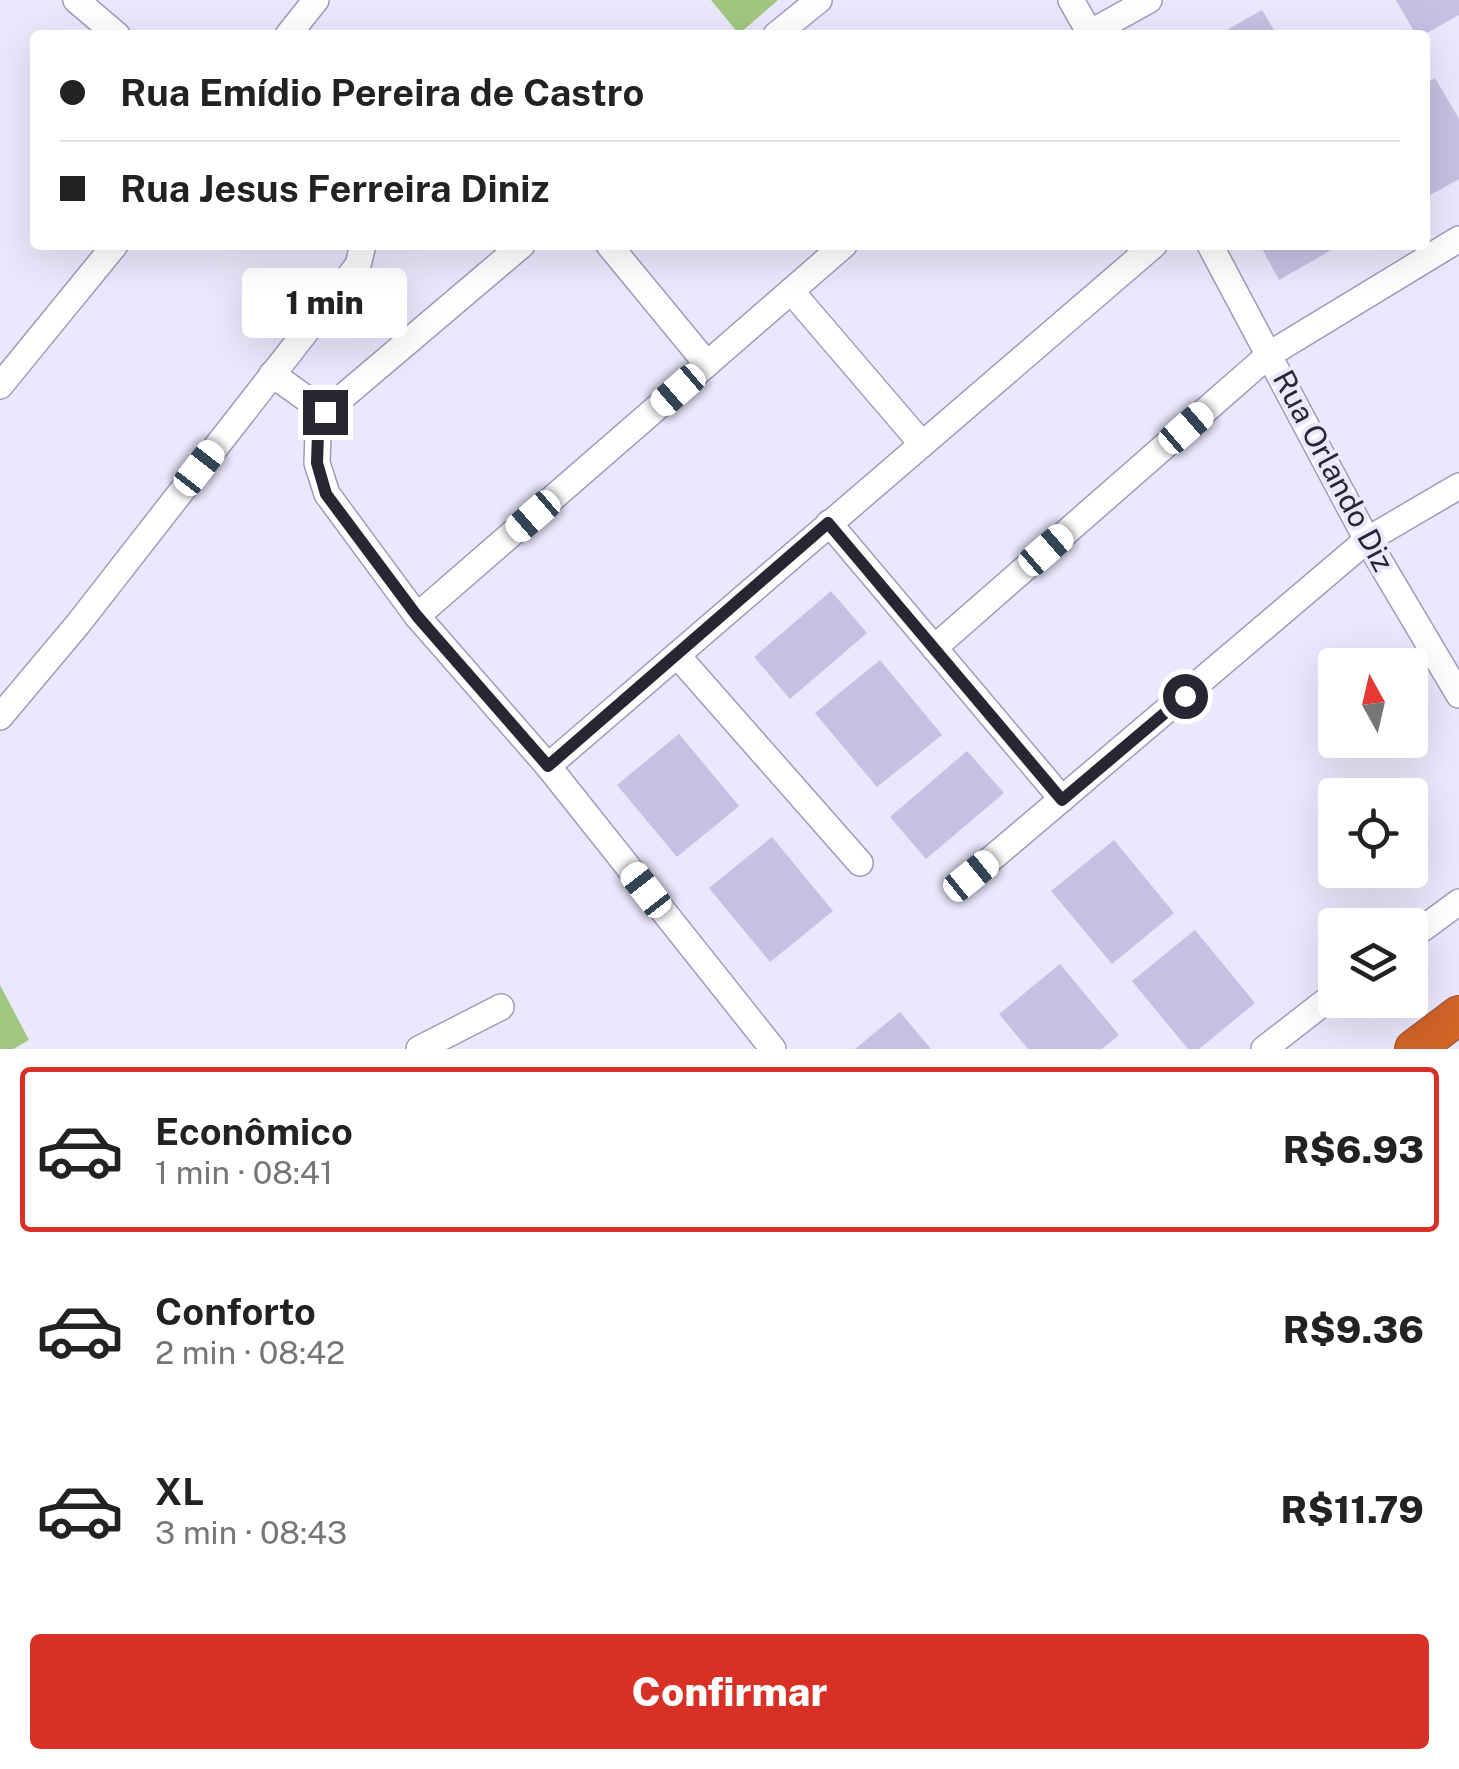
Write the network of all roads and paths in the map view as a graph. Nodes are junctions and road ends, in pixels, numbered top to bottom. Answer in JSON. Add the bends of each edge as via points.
{"nodes":[{"id":1,"x":76,"y":0,"type":"edge"},
{"id":2,"x":316,"y":0,"type":"edge"},
{"id":3,"x":819,"y":0,"type":"edge"},
{"id":4,"x":1071,"y":0,"type":"edge"},
{"id":5,"x":1149,"y":0,"type":"edge"},
{"id":6,"x":111,"y":30,"type":"edge"},
{"id":7,"x":292,"y":30,"type":"edge"},
{"id":8,"x":782,"y":30,"type":"edge"},
{"id":9,"x":1087,"y":30,"type":"edge"},
{"id":10,"x":1096,"y":30,"type":"edge"},
{"id":11,"x":1459,"y":239,"type":"edge"},
{"id":12,"x":111,"y":250,"type":"edge"},
{"id":13,"x":362,"y":250,"type":"edge"},
{"id":14,"x":516,"y":250,"type":"edge"},
{"id":15,"x":613,"y":250,"type":"edge"},
{"id":16,"x":838,"y":250,"type":"edge"},
{"id":17,"x":1148,"y":250,"type":"edge"},
{"id":18,"x":1213,"y":250,"type":"edge"},
{"id":19,"x":791,"y":291,"type":"junction"},
{"id":20,"x":1270,"y":354,"type":"junction"},
{"id":21,"x":707,"y":364,"type":"junction"},
{"id":22,"x":272,"y":374,"type":"junction"},
{"id":23,"x":0,"y":386,"type":"edge"},
{"id":24,"x":325,"y":412,"type":"junction"},
{"id":25,"x":922,"y":444,"type":"junction"},
{"id":26,"x":1459,"y":486,"type":"edge"},
{"id":27,"x":828,"y":523,"type":"junction"},
{"id":28,"x":1368,"y":540,"type":"junction"},
{"id":29,"x":417,"y":616,"type":"junction"},
{"id":30,"x":934,"y":648,"type":"junction"},
{"id":31,"x":678,"y":654,"type":"junction"},
{"id":32,"x":1459,"y":695,"type":"edge"},
{"id":33,"x":0,"y":717,"type":"edge"},
{"id":34,"x":548,"y":766,"type":"junction"},
{"id":35,"x":1062,"y":800,"type":"junction"},
{"id":36,"x":860,"y":862,"type":"dead end"},
{"id":37,"x":971,"y":876,"type":"dead end"},
{"id":38,"x":1459,"y":902,"type":"edge"},
{"id":39,"x":1428,"y":925,"type":"edge"},
{"id":40,"x":500,"y":1007,"type":"dead end"},
{"id":41,"x":1318,"y":1007,"type":"edge"},
{"id":42,"x":1459,"y":1015,"type":"edge"},
{"id":43,"x":418,"y":1049,"type":"edge"},
{"id":44,"x":773,"y":1049,"type":"edge"},
{"id":45,"x":1264,"y":1049,"type":"edge"},
{"id":46,"x":1414,"y":1049,"type":"edge"}],
"edges":[{"from":1,"to":6,"type":"street"},
{"from":2,"to":7,"type":"street"},
{"from":3,"to":8,"type":"street"},
{"from":4,"to":9,"type":"street"},
{"from":5,"to":10,"type":"street"},
{"from":11,"to":20,"type":"street"},
{"from":12,"to":23,"type":"street"},
{"from":13,"to":22,"type":"street","via":[[358,265]]},
{"from":14,"to":24,"type":"street"},
{"from":15,"to":21,"type":"street"},
{"from":16,"to":19,"type":"street"},
{"from":17,"to":25,"type":"street"},
{"from":18,"to":20,"type":"street","name":"Rua Orlando Diz"},
{"from":19,"to":21,"type":"street"},
{"from":19,"to":25,"type":"street"},
{"from":20,"to":28,"type":"street","name":"Rua Orlando Diz"},
{"from":20,"to":30,"type":"street"},
{"from":21,"to":29,"type":"street"},
{"from":22,"to":24,"type":"street"},
{"from":22,"to":33,"type":"street"},
{"from":24,"to":29,"type":"street","via":[[317,463],[326,494]]},
{"from":25,"to":27,"type":"street"},
{"from":26,"to":28,"type":"street"},
{"from":27,"to":30,"type":"street"},
{"from":27,"to":31,"type":"street"},
{"from":28,"to":32,"type":"street","name":"Rua Orlando Diz"},
{"from":28,"to":35,"type":"street"},
{"from":29,"to":34,"type":"street"},
{"from":30,"to":35,"type":"street"},
{"from":31,"to":34,"type":"street"},
{"from":31,"to":36,"type":"street"},
{"from":34,"to":44,"type":"street"},
{"from":35,"to":37,"type":"street"},
{"from":38,"to":39,"type":"street"},
{"from":40,"to":43,"type":"street"},
{"from":41,"to":45,"type":"street"},
{"from":42,"to":46,"type":"highway"}]}
